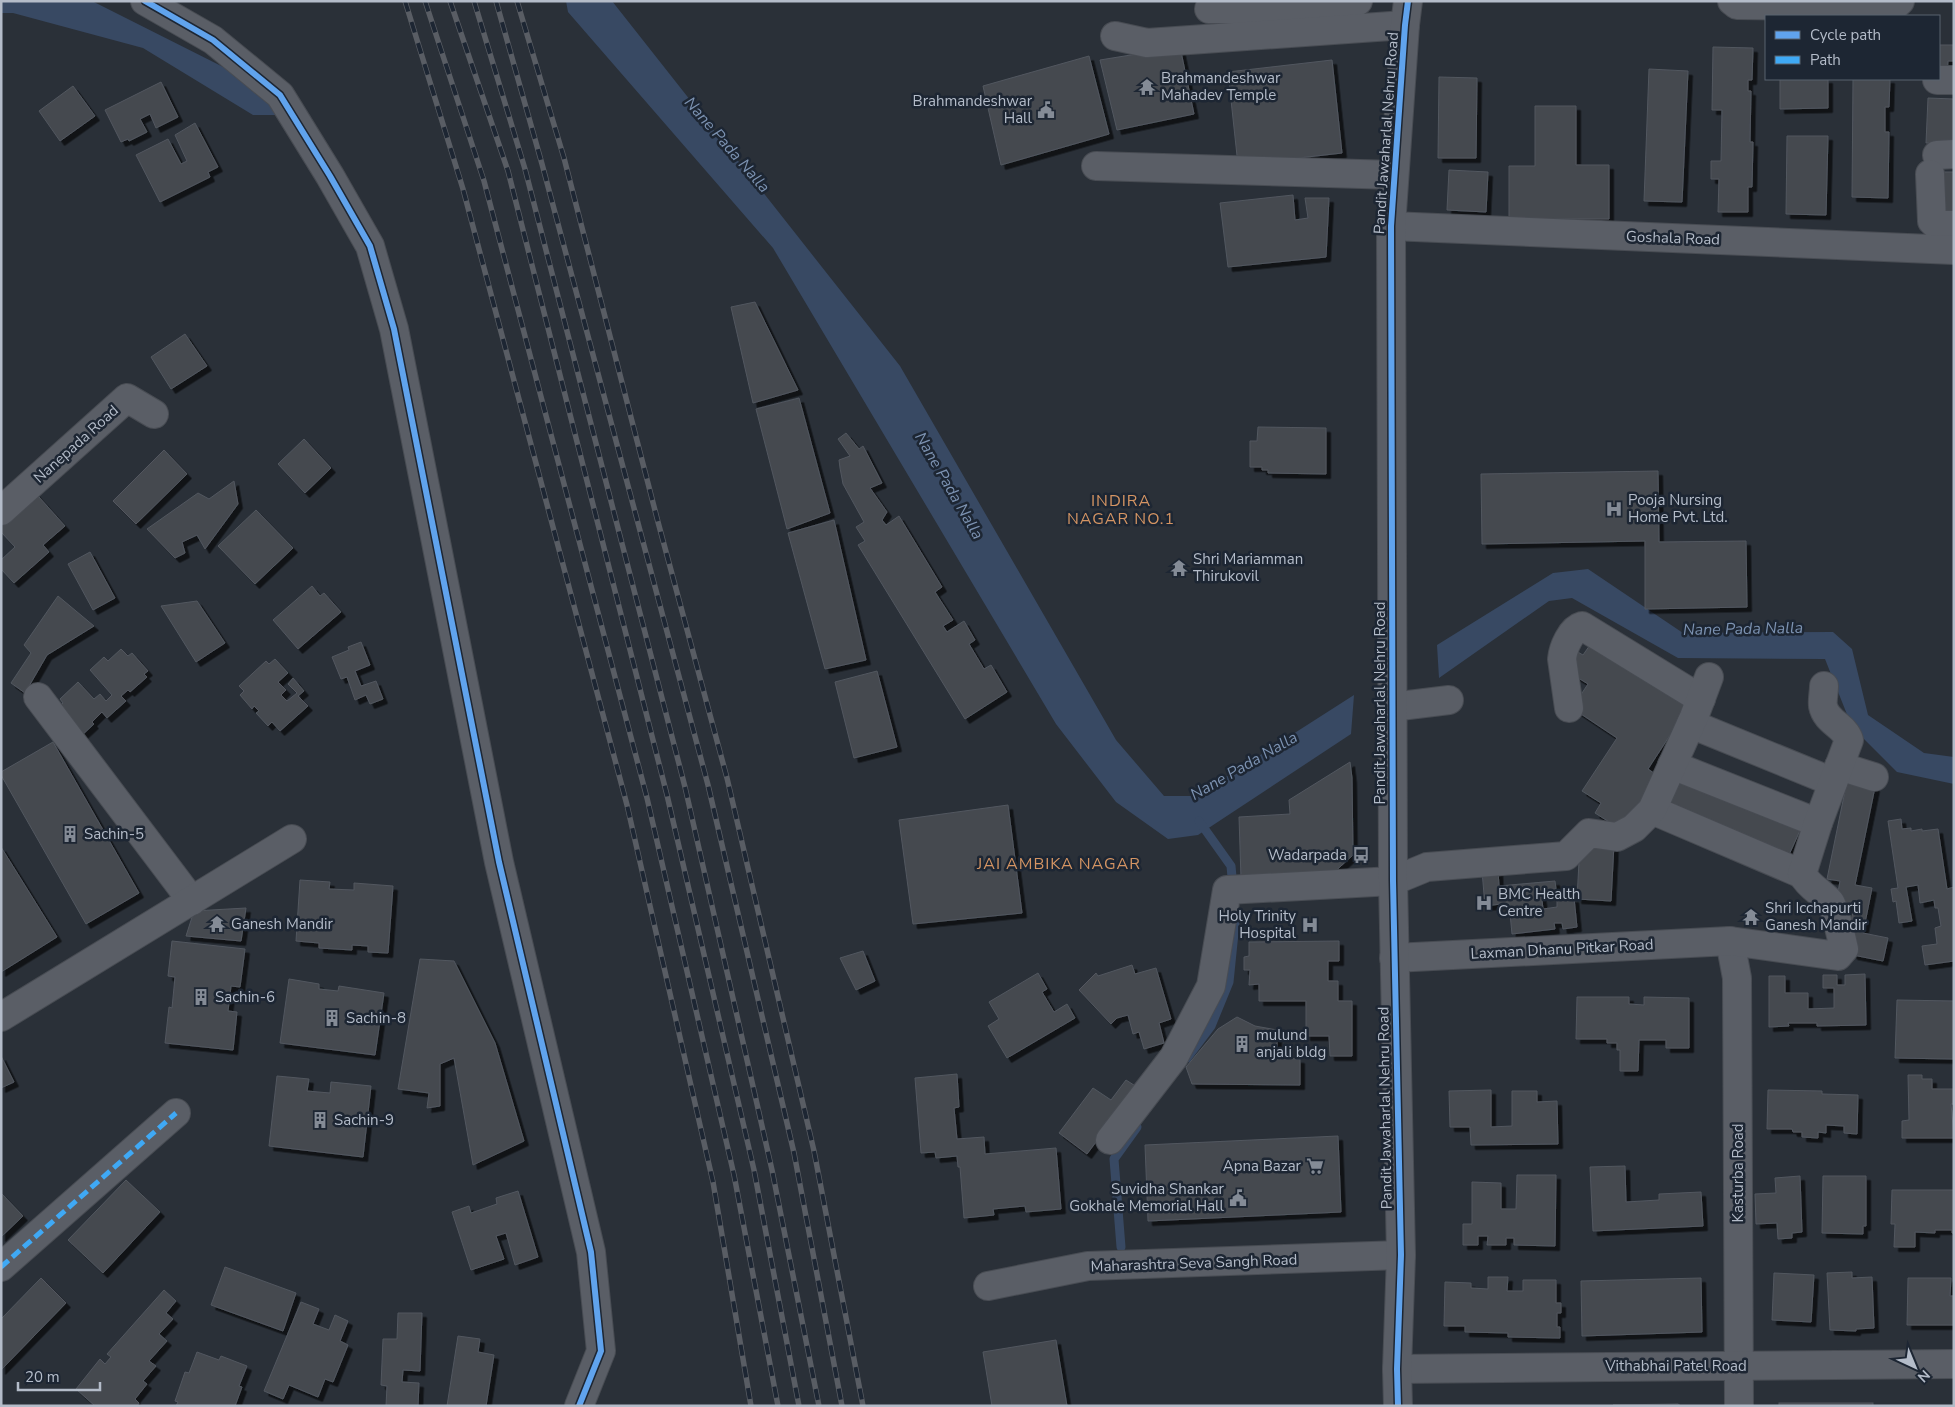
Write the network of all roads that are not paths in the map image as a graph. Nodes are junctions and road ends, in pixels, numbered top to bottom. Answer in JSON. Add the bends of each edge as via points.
{"nodes":[{"id":1,"x":145,"y":1,"type":"edge"},
{"id":2,"x":1358,"y":1,"type":"edge"},
{"id":3,"x":1732,"y":1,"type":"edge"},
{"id":4,"x":1900,"y":1,"type":"edge"},
{"id":5,"x":1802,"y":3,"type":"edge"},
{"id":6,"x":1838,"y":4,"type":"edge"},
{"id":7,"x":1209,"y":5,"type":"edge"},
{"id":8,"x":1407,"y":13,"type":"edge"},
{"id":9,"x":1115,"y":36,"type":"dead end"},
{"id":10,"x":1213,"y":38,"type":"junction"},
{"id":11,"x":1940,"y":161,"type":"edge"},
{"id":12,"x":1096,"y":166,"type":"dead end"},
{"id":13,"x":1394,"y":175,"type":"junction"},
{"id":14,"x":1954,"y":225,"type":"edge"},
{"id":15,"x":1392,"y":226,"type":"junction"},
{"id":16,"x":1954,"y":250,"type":"edge"},
{"id":17,"x":154,"y":414,"type":"dead end"},
{"id":18,"x":1,"y":510,"type":"edge"},
{"id":19,"x":1824,"y":686,"type":"dead end"},
{"id":20,"x":38,"y":697,"type":"dead end"},
{"id":21,"x":1449,"y":700,"type":"dead end"},
{"id":22,"x":1392,"y":707,"type":"junction"},
{"id":23,"x":1569,"y":708,"type":"dead end"},
{"id":24,"x":1691,"y":724,"type":"junction"},
{"id":25,"x":1672,"y":764,"type":"junction"},
{"id":26,"x":1836,"y":774,"type":"junction"},
{"id":27,"x":1874,"y":777,"type":"dead end"},
{"id":28,"x":1652,"y":810,"type":"junction"},
{"id":29,"x":1818,"y":823,"type":"junction"},
{"id":30,"x":292,"y":840,"type":"dead end"},
{"id":31,"x":1802,"y":874,"type":"junction"},
{"id":32,"x":1393,"y":882,"type":"junction"},
{"id":33,"x":192,"y":901,"type":"junction"},
{"id":34,"x":1730,"y":941,"type":"junction"},
{"id":35,"x":1394,"y":958,"type":"junction"},
{"id":36,"x":1,"y":1017,"type":"edge"},
{"id":37,"x":176,"y":1113,"type":"dead end"},
{"id":38,"x":1110,"y":1140,"type":"dead end"},
{"id":39,"x":1401,"y":1255,"type":"junction"},
{"id":40,"x":1,"y":1267,"type":"edge"},
{"id":41,"x":988,"y":1286,"type":"dead end"},
{"id":42,"x":1954,"y":1364,"type":"edge"},
{"id":43,"x":1740,"y":1366,"type":"junction"},
{"id":44,"x":1398,"y":1369,"type":"junction"},
{"id":45,"x":579,"y":1406,"type":"edge"},
{"id":46,"x":1398,"y":1406,"type":"edge"},
{"id":47,"x":1740,"y":1406,"type":"edge"}],
"edges":[{"from":1,"to":45,"type":"street","via":[[213,40],[280,95],[370,246],[394,329],[499,862],[591,1252],[601,1351]]},
{"from":2,"to":7,"type":"street","via":[[1343,11]]},
{"from":3,"to":5,"type":"street","via":[[1737,5]]},
{"from":4,"to":6,"type":"street","via":[[1893,7]]},
{"from":5,"to":6,"type":"street"},
{"from":7,"to":10,"type":"street"},
{"from":8,"to":10,"type":"street"},
{"from":8,"to":13,"type":"street","name":"Pandit Jawaharlal Nehru Road"},
{"from":9,"to":10,"type":"street","via":[[1147,43]]},
{"from":11,"to":14,"type":"street","via":[[1932,221],[1936,225]]},
{"from":12,"to":13,"type":"street"},
{"from":13,"to":15,"type":"street","name":"Pandit Jawaharlal Nehru Road"},
{"from":15,"to":16,"type":"street","name":"Goshala Road"},
{"from":15,"to":22,"type":"street","name":"Pandit Jawaharlal Nehru Road"},
{"from":17,"to":18,"type":"street","name":"Nanepada Road","via":[[127,398]]},
{"from":19,"to":26,"type":"street","via":[[1823,706],[1827,716],[1847,734],[1849,740]]},
{"from":20,"to":33,"type":"street"},
{"from":21,"to":22,"type":"street"},
{"from":22,"to":32,"type":"street","name":"Pandit Jawaharlal Nehru Road"},
{"from":23,"to":24,"type":"street","via":[[1563,652],[1575,629],[1582,626],[1705,688]]},
{"from":24,"to":25,"type":"street"},
{"from":24,"to":26,"type":"street"},
{"from":25,"to":28,"type":"street"},
{"from":25,"to":29,"type":"street"},
{"from":26,"to":27,"type":"street"},
{"from":26,"to":29,"type":"street"},
{"from":28,"to":31,"type":"street"},
{"from":28,"to":32,"type":"street","via":[[1634,828],[1617,837],[1589,833],[1566,856],[1427,867]]},
{"from":29,"to":31,"type":"street"},
{"from":30,"to":33,"type":"street"},
{"from":31,"to":34,"type":"street","name":"Laxman Dhanu Pitkar Road","via":[[1806,882],[1835,909],[1844,949],[1842,953],[1838,956]]},
{"from":32,"to":35,"type":"street","name":"Pandit Jawaharlal Nehru Road"},
{"from":32,"to":38,"type":"street","via":[[1227,890],[1211,986],[1174,1057]]},
{"from":33,"to":36,"type":"street"},
{"from":34,"to":35,"type":"street","name":"Laxman Dhanu Pitkar Road"},
{"from":34,"to":43,"type":"street","name":"Kasturba Road","via":[[1737,978]]},
{"from":35,"to":39,"type":"street","name":"Pandit Jawaharlal Nehru Road"},
{"from":37,"to":40,"type":"street"},
{"from":39,"to":41,"type":"street","name":"Maharashtra Seva Sangh Road","via":[[1088,1266]]},
{"from":39,"to":44,"type":"street","name":"Pandit Jawaharlal Nehru Road"},
{"from":42,"to":43,"type":"street","name":"Vithabhai Patel Road"},
{"from":43,"to":44,"type":"street","name":"Vithabhai Patel Road"},
{"from":43,"to":47,"type":"street","name":"Kasturba Road"},
{"from":44,"to":46,"type":"street","name":"Pandit Jawaharlal Nehru Road"}]}
